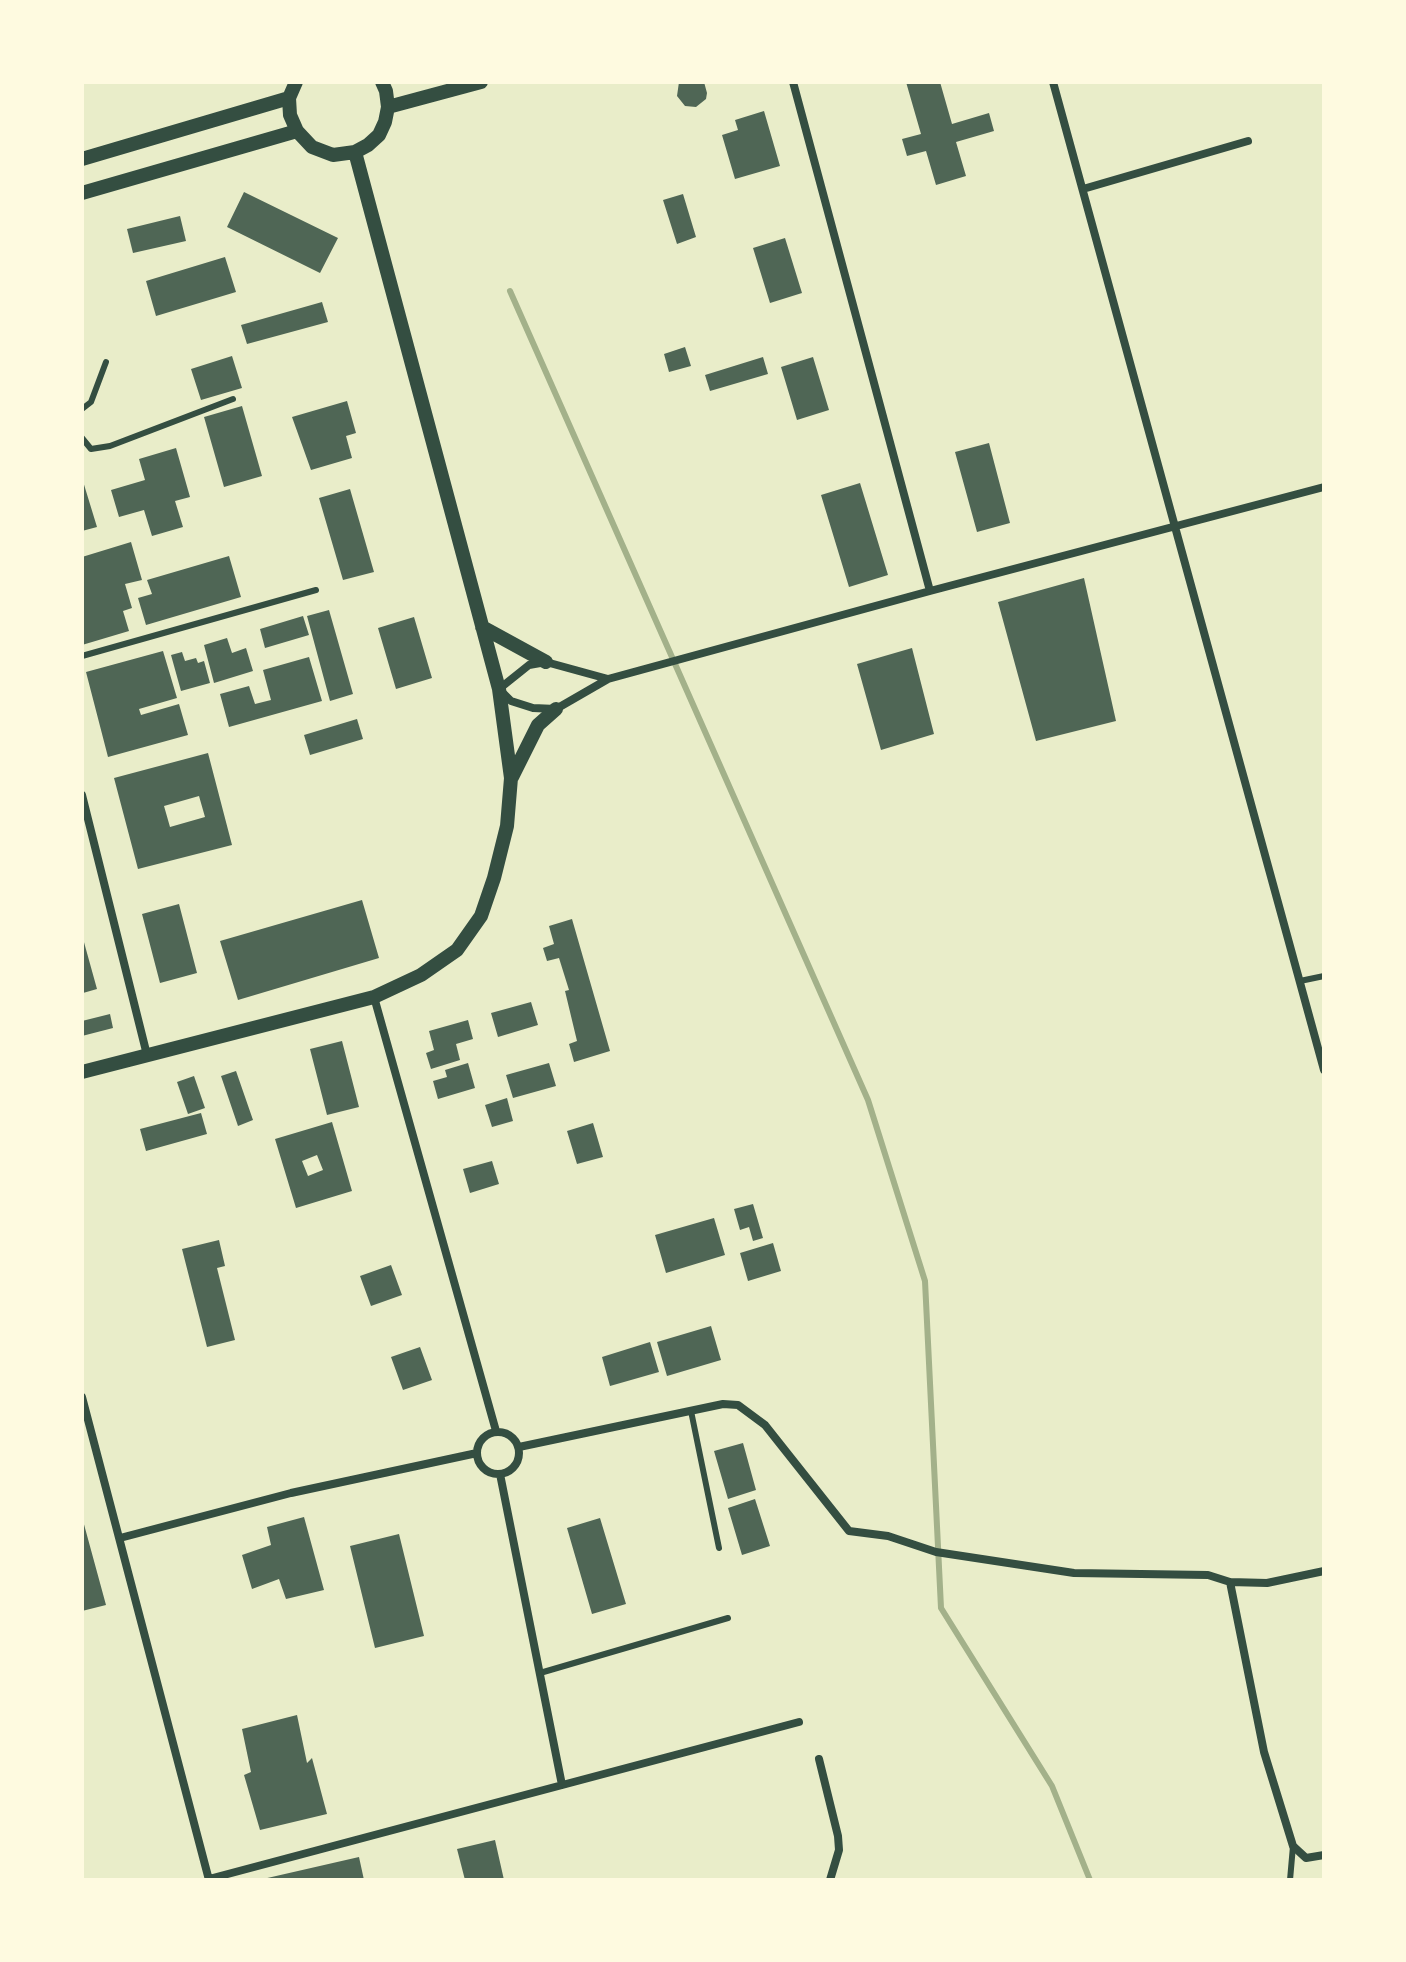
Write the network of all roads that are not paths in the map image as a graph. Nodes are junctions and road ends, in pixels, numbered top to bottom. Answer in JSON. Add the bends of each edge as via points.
{"nodes":[{"id":1,"x":296,"y":82,"type":"edge"},
{"id":2,"x":382,"y":82,"type":"edge"},
{"id":3,"x":481,"y":82,"type":"edge"},
{"id":4,"x":793,"y":82,"type":"edge"},
{"id":5,"x":1053,"y":82,"type":"edge"},
{"id":6,"x":289,"y":98,"type":"junction"},
{"id":7,"x":388,"y":107,"type":"junction"},
{"id":8,"x":297,"y":131,"type":"junction"},
{"id":9,"x":1248,"y":141,"type":"dead end"},
{"id":10,"x":355,"y":152,"type":"junction"},
{"id":11,"x":82,"y":159,"type":"edge"},
{"id":12,"x":1083,"y":189,"type":"junction"},
{"id":13,"x":82,"y":193,"type":"edge"},
{"id":14,"x":106,"y":362,"type":"dead end"},
{"id":15,"x":233,"y":399,"type":"dead end"},
{"id":16,"x":82,"y":409,"type":"edge"},
{"id":17,"x":82,"y":438,"type":"edge"},
{"id":18,"x":1324,"y":487,"type":"edge"},
{"id":19,"x":1174,"y":526,"type":"junction"},
{"id":20,"x":316,"y":590,"type":"dead end"},
{"id":21,"x":930,"y":591,"type":"junction"},
{"id":22,"x":482,"y":627,"type":"junction"},
{"id":23,"x":82,"y":656,"type":"edge"},
{"id":24,"x":546,"y":662,"type":"junction"},
{"id":25,"x":608,"y":679,"type":"junction"},
{"id":26,"x":499,"y":689,"type":"junction"},
{"id":27,"x":556,"y":709,"type":"junction"},
{"id":28,"x":511,"y":778,"type":"junction"},
{"id":29,"x":82,"y":795,"type":"edge"},
{"id":30,"x":1324,"y":976,"type":"edge"},
{"id":31,"x":1300,"y":981,"type":"junction"},
{"id":32,"x":374,"y":997,"type":"junction"},
{"id":33,"x":147,"y":1055,"type":"junction"},
{"id":34,"x":1324,"y":1070,"type":"edge"},
{"id":35,"x":82,"y":1072,"type":"edge"},
{"id":36,"x":82,"y":1397,"type":"edge"},
{"id":37,"x":691,"y":1411,"type":"junction"},
{"id":38,"x":496,"y":1431,"type":"junction"},
{"id":39,"x":519,"y":1447,"type":"junction"},
{"id":40,"x":477,"y":1453,"type":"junction"},
{"id":41,"x":500,"y":1474,"type":"junction"},
{"id":42,"x":120,"y":1538,"type":"junction"},
{"id":43,"x":719,"y":1548,"type":"dead end"},
{"id":44,"x":1324,"y":1571,"type":"edge"},
{"id":45,"x":1230,"y":1582,"type":"junction"},
{"id":46,"x":728,"y":1618,"type":"dead end"},
{"id":47,"x":540,"y":1673,"type":"junction"},
{"id":48,"x":799,"y":1722,"type":"dead end"},
{"id":49,"x":819,"y":1759,"type":"dead end"},
{"id":50,"x":562,"y":1785,"type":"junction"},
{"id":51,"x":1293,"y":1846,"type":"junction"},
{"id":52,"x":1324,"y":1855,"type":"edge"},
{"id":53,"x":209,"y":1880,"type":"edge"},
{"id":54,"x":830,"y":1880,"type":"edge"},
{"id":55,"x":1290,"y":1880,"type":"edge"}],
"edges":[{"from":1,"to":6,"type":"street"},
{"from":2,"to":7,"type":"street"},
{"from":3,"to":7,"type":"street"},
{"from":4,"to":21,"type":"street"},
{"from":5,"to":12,"type":"street"},
{"from":6,"to":8,"type":"street"},
{"from":6,"to":11,"type":"street"},
{"from":7,"to":10,"type":"street","via":[[379,135]]},
{"from":8,"to":10,"type":"street","via":[[312,147],[333,155]]},
{"from":8,"to":13,"type":"street"},
{"from":9,"to":12,"type":"street"},
{"from":10,"to":22,"type":"street"},
{"from":12,"to":19,"type":"street"},
{"from":14,"to":16,"type":"lane","via":[[91,402]]},
{"from":15,"to":17,"type":"lane","via":[[110,446],[91,449]]},
{"from":18,"to":19,"type":"street"},
{"from":19,"to":21,"type":"street"},
{"from":19,"to":31,"type":"street"},
{"from":20,"to":23,"type":"lane"},
{"from":21,"to":25,"type":"street"},
{"from":22,"to":24,"type":"street"},
{"from":22,"to":26,"type":"street"},
{"from":24,"to":25,"type":"street"},
{"from":24,"to":26,"type":"street","via":[[529,665]]},
{"from":25,"to":27,"type":"street"},
{"from":26,"to":27,"type":"street","via":[[511,701]]},
{"from":26,"to":28,"type":"street"},
{"from":27,"to":28,"type":"street","via":[[538,725]]},
{"from":28,"to":32,"type":"street","via":[[507,826],[481,916],[457,950],[421,975]]},
{"from":29,"to":33,"type":"street"},
{"from":30,"to":31,"type":"lane"},
{"from":31,"to":34,"type":"street"},
{"from":32,"to":33,"type":"street"},
{"from":32,"to":38,"type":"street"},
{"from":33,"to":35,"type":"street"},
{"from":36,"to":42,"type":"street"},
{"from":37,"to":39,"type":"street"},
{"from":37,"to":43,"type":"lane"},
{"from":37,"to":45,"type":"street","via":[[723,1404],[738,1405],[754,1415],[849,1531],[888,1536],[936,1552],[1074,1573],[1208,1575]]},
{"from":38,"to":39,"type":"street","via":[[509,1434]]},
{"from":38,"to":40,"type":"street","via":[[481,1439]]},
{"from":39,"to":41,"type":"street","via":[[518,1462]]},
{"from":40,"to":41,"type":"street","via":[[482,1467]]},
{"from":40,"to":42,"type":"street","via":[[291,1493]]},
{"from":41,"to":47,"type":"street"},
{"from":42,"to":53,"type":"street"},
{"from":44,"to":45,"type":"street","via":[[1267,1583]]},
{"from":45,"to":51,"type":"street","via":[[1264,1752]]},
{"from":46,"to":47,"type":"lane"},
{"from":47,"to":50,"type":"street"},
{"from":48,"to":50,"type":"street"},
{"from":49,"to":54,"type":"street","via":[[838,1836]]},
{"from":50,"to":53,"type":"street"},
{"from":51,"to":52,"type":"street","via":[[1306,1858]]},
{"from":51,"to":55,"type":"lane"}]}
